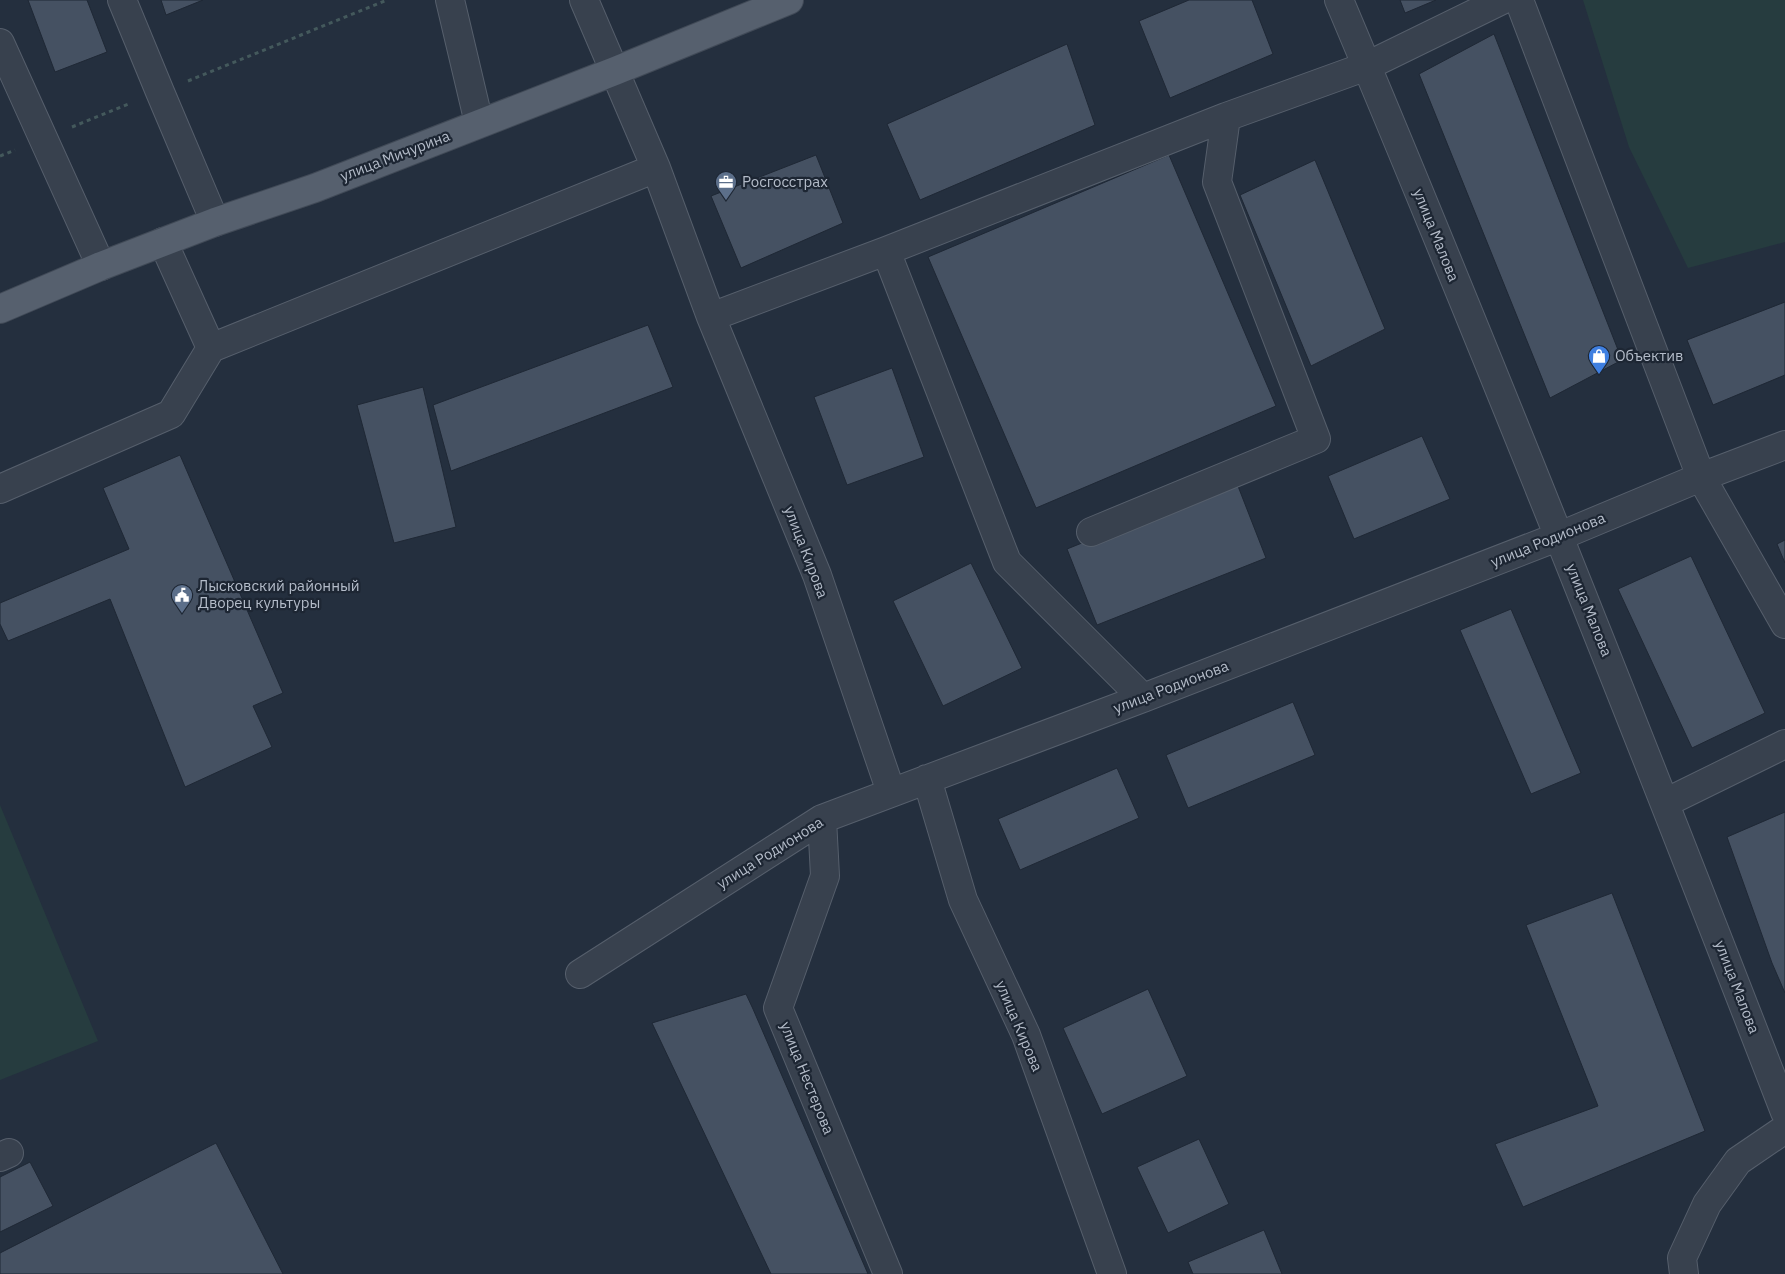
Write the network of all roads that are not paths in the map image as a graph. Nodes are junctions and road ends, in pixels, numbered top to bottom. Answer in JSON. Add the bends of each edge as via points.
{"nodes":[{"id":1,"x":122,"y":0,"type":"edge"},
{"id":2,"x":450,"y":0,"type":"edge"},
{"id":3,"x":584,"y":0,"type":"edge"},
{"id":4,"x":789,"y":0,"type":"edge"},
{"id":5,"x":1339,"y":0,"type":"edge"},
{"id":6,"x":1502,"y":0,"type":"edge"},
{"id":7,"x":1519,"y":0,"type":"edge"},
{"id":8,"x":0,"y":43,"type":"edge"},
{"id":9,"x":1367,"y":66,"type":"junction"},
{"id":10,"x":615,"y":71,"type":"junction"},
{"id":11,"x":1226,"y":117,"type":"junction"},
{"id":12,"x":479,"y":123,"type":"junction"},
{"id":13,"x":656,"y":168,"type":"junction"},
{"id":14,"x":215,"y":222,"type":"junction"},
{"id":15,"x":163,"y":242,"type":"junction"},
{"id":16,"x":886,"y":251,"type":"junction"},
{"id":17,"x":101,"y":266,"type":"junction"},
{"id":18,"x":0,"y":309,"type":"edge"},
{"id":19,"x":711,"y":317,"type":"junction"},
{"id":20,"x":211,"y":348,"type":"junction"},
{"id":21,"x":1785,"y":445,"type":"edge"},
{"id":22,"x":1701,"y":477,"type":"junction"},
{"id":23,"x":0,"y":489,"type":"edge"},
{"id":24,"x":1091,"y":532,"type":"dead end"},
{"id":25,"x":1560,"y":536,"type":"junction"},
{"id":26,"x":1785,"y":624,"type":"edge"},
{"id":27,"x":1143,"y":698,"type":"junction"},
{"id":28,"x":1785,"y":744,"type":"edge"},
{"id":29,"x":927,"y":779,"type":"junction"},
{"id":30,"x":891,"y":792,"type":"junction"},
{"id":31,"x":1665,"y":803,"type":"junction"},
{"id":32,"x":822,"y":819,"type":"junction"},
{"id":33,"x":580,"y":974,"type":"dead end"},
{"id":34,"x":1785,"y":1112,"type":"edge"},
{"id":35,"x":1785,"y":1129,"type":"edge"},
{"id":36,"x":888,"y":1274,"type":"edge"},
{"id":37,"x":1112,"y":1274,"type":"edge"},
{"id":38,"x":1684,"y":1274,"type":"edge"}],
"edges":[{"from":1,"to":14,"type":"street"},
{"from":2,"to":12,"type":"street"},
{"from":3,"to":10,"type":"street"},
{"from":4,"to":10,"type":"main road","name":"улица Мичурина"},
{"from":5,"to":9,"type":"street","name":"улица Малова"},
{"from":6,"to":9,"type":"street"},
{"from":7,"to":22,"type":"street"},
{"from":8,"to":17,"type":"street"},
{"from":9,"to":11,"type":"street"},
{"from":9,"to":25,"type":"street","name":"улица Малова"},
{"from":10,"to":12,"type":"main road","name":"улица Мичурина"},
{"from":10,"to":13,"type":"street","name":"улица Кирова"},
{"from":11,"to":16,"type":"street"},
{"from":11,"to":24,"type":"street","via":[[1217,182],[1316,439]]},
{"from":12,"to":14,"type":"main road","name":"улица Мичурина","via":[[314,188]]},
{"from":13,"to":19,"type":"street","name":"улица Кирова"},
{"from":13,"to":20,"type":"street"},
{"from":14,"to":15,"type":"main road","name":"улица Мичурина"},
{"from":15,"to":17,"type":"main road","name":"улица Мичурина"},
{"from":15,"to":20,"type":"street"},
{"from":16,"to":19,"type":"street"},
{"from":16,"to":27,"type":"street","via":[[1006,562]]},
{"from":17,"to":18,"type":"main road","name":"улица Мичурина"},
{"from":19,"to":30,"type":"street","name":"улица Кирова","via":[[817,575]]},
{"from":20,"to":23,"type":"street","via":[[171,414]]},
{"from":21,"to":22,"type":"street","name":"улица Родионова"},
{"from":22,"to":25,"type":"street","name":"улица Родионова"},
{"from":22,"to":26,"type":"street"},
{"from":25,"to":27,"type":"street","name":"улица Родионова"},
{"from":25,"to":31,"type":"street","name":"улица Малова"},
{"from":27,"to":29,"type":"street","name":"улица Родионова"},
{"from":28,"to":31,"type":"street"},
{"from":29,"to":30,"type":"street","name":"улица Родионова"},
{"from":29,"to":37,"type":"street","name":"улица Кирова","via":[[962,900],[1026,1035]]},
{"from":30,"to":32,"type":"street","name":"улица Родионова"},
{"from":31,"to":34,"type":"street","name":"улица Малова"},
{"from":32,"to":33,"type":"street","name":"улица Родионова"},
{"from":32,"to":36,"type":"street","name":"улица Нестерова","via":[[825,876],[778,1008]]},
{"from":35,"to":38,"type":"street","via":[[1738,1161],[1707,1204],[1682,1258]]}]}
